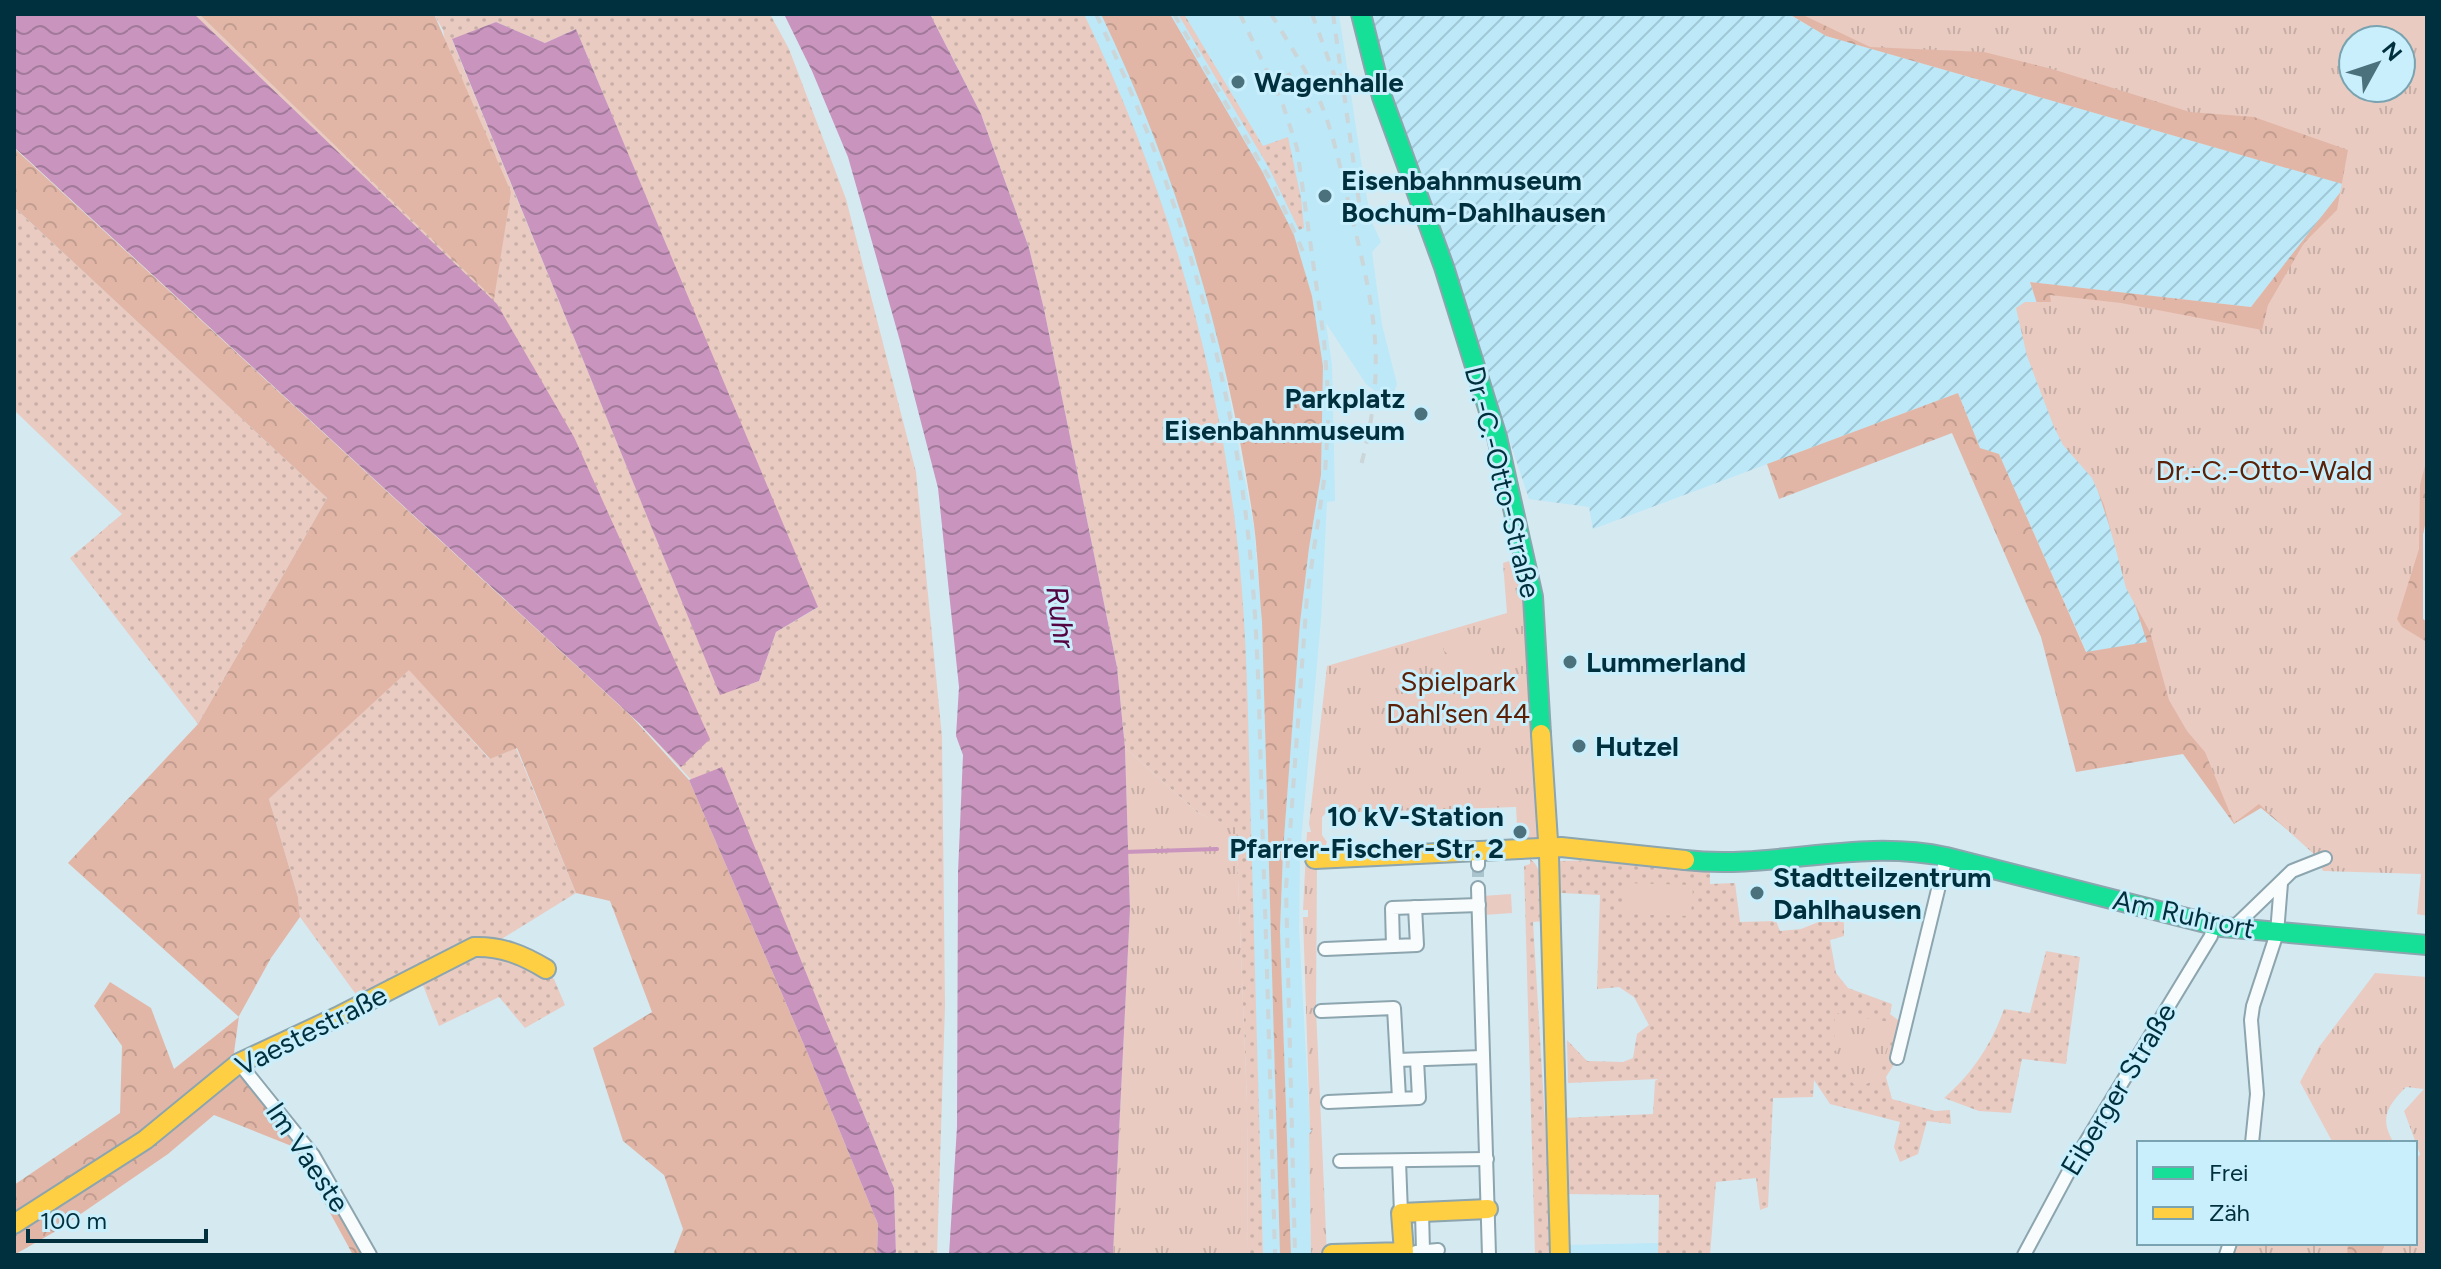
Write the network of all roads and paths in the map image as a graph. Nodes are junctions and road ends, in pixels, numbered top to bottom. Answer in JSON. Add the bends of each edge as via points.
{"nodes":[{"id":1,"x":1361,"y":14,"type":"edge"},
{"id":2,"x":1548,"y":848,"type":"junction"},
{"id":3,"x":1946,"y":857,"type":"junction"},
{"id":4,"x":2325,"y":858,"type":"dead end"},
{"id":5,"x":1315,"y":859,"type":"dead end"},
{"id":6,"x":2281,"y":883,"type":"junction"},
{"id":7,"x":1478,"y":888,"type":"tunnel mouth"},
{"id":8,"x":1479,"y":905,"type":"junction"},
{"id":9,"x":1415,"y":907,"type":"junction"},
{"id":10,"x":2213,"y":925,"type":"junction"},
{"id":11,"x":2233,"y":928,"type":"junction"},
{"id":12,"x":2277,"y":933,"type":"junction"},
{"id":13,"x":2427,"y":945,"type":"edge"},
{"id":14,"x":1393,"y":946,"type":"junction"},
{"id":15,"x":1325,"y":949,"type":"dead end"},
{"id":16,"x":546,"y":969,"type":"dead end"},
{"id":17,"x":1321,"y":1011,"type":"dead end"},
{"id":18,"x":1483,"y":1057,"type":"junction"},
{"id":19,"x":1897,"y":1058,"type":"dead end"},
{"id":20,"x":1397,"y":1060,"type":"junction"},
{"id":21,"x":1417,"y":1060,"type":"junction"},
{"id":22,"x":239,"y":1063,"type":"junction"},
{"id":23,"x":1399,"y":1098,"type":"junction"},
{"id":24,"x":1328,"y":1102,"type":"dead end"},
{"id":25,"x":2252,"y":1141,"type":"edge"},
{"id":26,"x":1487,"y":1159,"type":"junction"},
{"id":27,"x":1340,"y":1161,"type":"dead end"},
{"id":28,"x":1399,"y":1161,"type":"junction"},
{"id":29,"x":1488,"y":1209,"type":"junction"},
{"id":30,"x":1422,"y":1212,"type":"junction"},
{"id":31,"x":1401,"y":1213,"type":"junction"},
{"id":32,"x":14,"y":1224,"type":"edge"},
{"id":33,"x":1438,"y":1250,"type":"dead end"},
{"id":34,"x":1414,"y":1252,"type":"junction"},
{"id":35,"x":1332,"y":1254,"type":"edge"},
{"id":36,"x":370,"y":1255,"type":"edge"},
{"id":37,"x":1489,"y":1255,"type":"edge"},
{"id":38,"x":1560,"y":1255,"type":"edge"},
{"id":39,"x":2024,"y":1255,"type":"edge"}],
"edges":[{"from":1,"to":2,"type":"street","name":"Dr.-C.-Otto-Straße","via":[[1382,97],[1474,361],[1524,551],[1538,653]]},
{"from":2,"to":3,"type":"street","name":"Am Ruhrort","via":[[1718,864],[1891,849]]},
{"from":2,"to":5,"type":"street","name":"Am Ruhrort","via":[[1478,859]]},
{"from":2,"to":38,"type":"street","name":"Dr.-C.-Otto-Straße"},
{"from":3,"to":10,"type":"street","name":"Am Ruhrort"},
{"from":3,"to":19,"type":"street"},
{"from":4,"to":6,"type":"street","via":[[2299,867]]},
{"from":6,"to":11,"type":"street"},
{"from":6,"to":12,"type":"street"},
{"from":7,"to":8,"type":"street"},
{"from":8,"to":9,"type":"street"},
{"from":8,"to":18,"type":"street"},
{"from":9,"to":14,"type":"street","via":[[1392,908]]},
{"from":9,"to":14,"type":"street","via":[[1417,945]]},
{"from":10,"to":11,"type":"street","name":"Am Ruhrort"},
{"from":10,"to":39,"type":"street","name":"Eiberger Straße"},
{"from":11,"to":12,"type":"street","name":"Am Ruhrort"},
{"from":12,"to":13,"type":"street","name":"Am Ruhrort"},
{"from":12,"to":25,"type":"street","via":[[2253,1006],[2257,1094]]},
{"from":14,"to":15,"type":"street"},
{"from":16,"to":22,"type":"street","name":"Vaestestraße","via":[[525,956],[487,945],[474,947]]},
{"from":17,"to":20,"type":"street","via":[[1394,1008]]},
{"from":18,"to":21,"type":"street"},
{"from":18,"to":26,"type":"street"},
{"from":20,"to":21,"type":"street"},
{"from":20,"to":23,"type":"street"},
{"from":21,"to":23,"type":"street","via":[[1419,1098]]},
{"from":22,"to":32,"type":"street","name":"Vaestestraße","via":[[145,1140]]},
{"from":22,"to":36,"type":"street","name":"Im Vaeste","via":[[313,1155]]},
{"from":23,"to":24,"type":"street"},
{"from":26,"to":28,"type":"street"},
{"from":26,"to":29,"type":"street"},
{"from":27,"to":28,"type":"street"},
{"from":28,"to":31,"type":"street"},
{"from":29,"to":30,"type":"street"},
{"from":29,"to":37,"type":"street"},
{"from":30,"to":31,"type":"street"},
{"from":30,"to":34,"type":"street"},
{"from":31,"to":34,"type":"street"},
{"from":33,"to":34,"type":"street"},
{"from":34,"to":35,"type":"street"}]}
